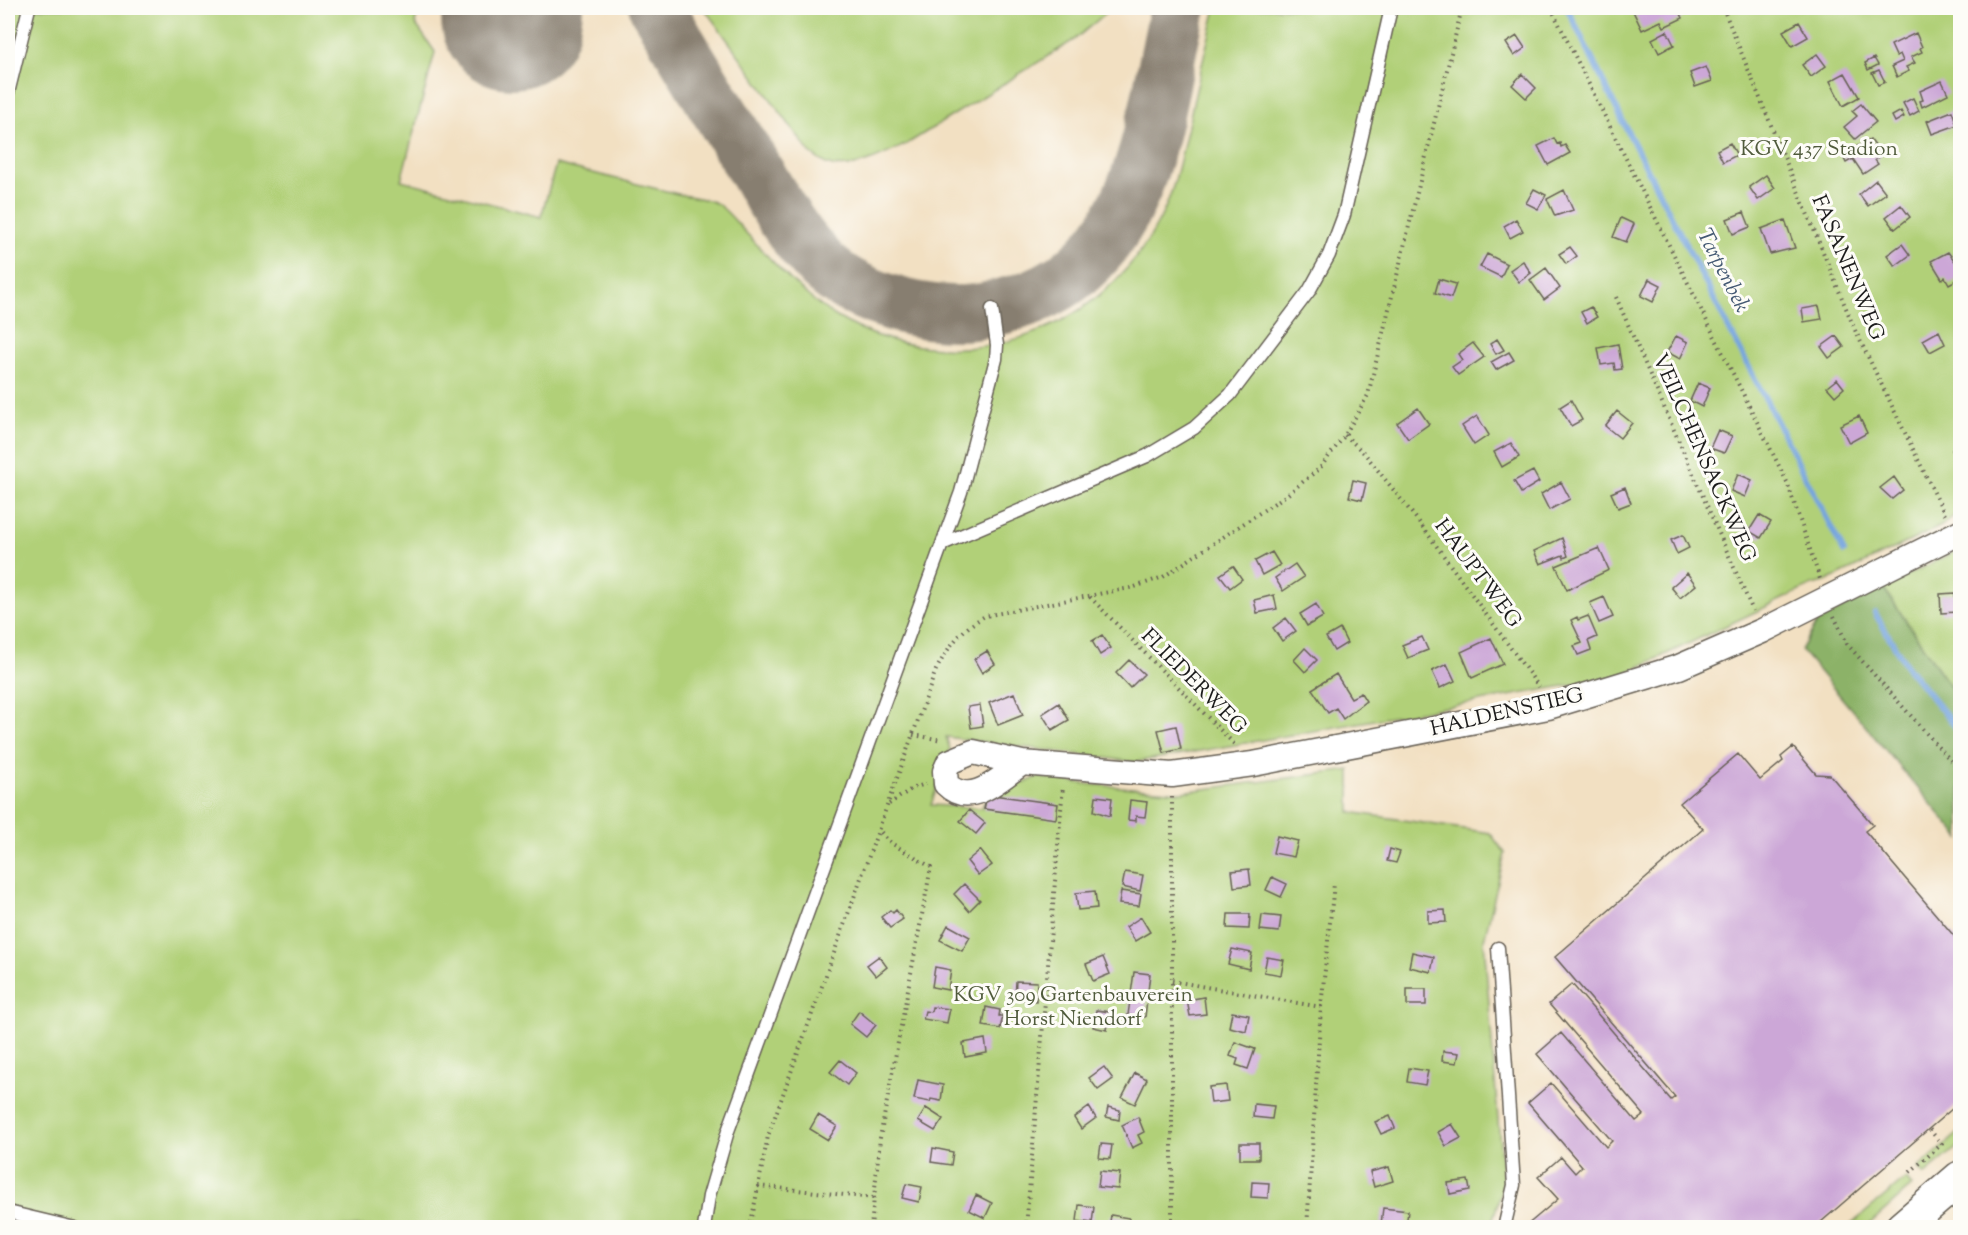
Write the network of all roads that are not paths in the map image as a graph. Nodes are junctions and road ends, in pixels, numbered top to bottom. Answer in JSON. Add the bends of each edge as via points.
{"nodes":[{"id":1,"x":29,"y":8,"type":"edge"},
{"id":2,"x":1391,"y":8,"type":"edge"},
{"id":3,"x":8,"y":93,"type":"edge"},
{"id":4,"x":992,"y":309,"type":"dead end"},
{"id":5,"x":1958,"y":533,"type":"edge"},
{"id":6,"x":942,"y":544,"type":"junction"},
{"id":7,"x":1023,"y":763,"type":"junction"},
{"id":8,"x":1498,"y":948,"type":"dead end"},
{"id":9,"x":1960,"y":1178,"type":"edge"},
{"id":10,"x":8,"y":1212,"type":"edge"},
{"id":11,"x":75,"y":1227,"type":"edge"},
{"id":12,"x":704,"y":1227,"type":"edge"},
{"id":13,"x":1504,"y":1227,"type":"edge"},
{"id":14,"x":1902,"y":1227,"type":"edge"}],
"edges":[{"from":1,"to":3,"type":"lane"},
{"from":2,"to":6,"type":"lane","via":[[1344,215],[1329,255],[1309,291],[1230,395],[1194,428],[1147,456]]},
{"from":4,"to":6,"type":"lane","via":[[996,358],[961,492]]},
{"from":5,"to":7,"type":"street","name":"HALDENSTIEG","via":[[1762,631],[1680,667],[1548,707],[1252,764],[1172,775]]},
{"from":6,"to":12,"type":"lane","via":[[728,1131]]},
{"from":7,"to":7,"type":"street","name":"HALDENSTIEG","via":[[973,752],[949,762],[946,784],[955,793],[978,793]]},
{"from":8,"to":13,"type":"lane","via":[[1514,1185]]},
{"from":9,"to":14,"type":"main road"},
{"from":10,"to":11,"type":"lane"}]}
